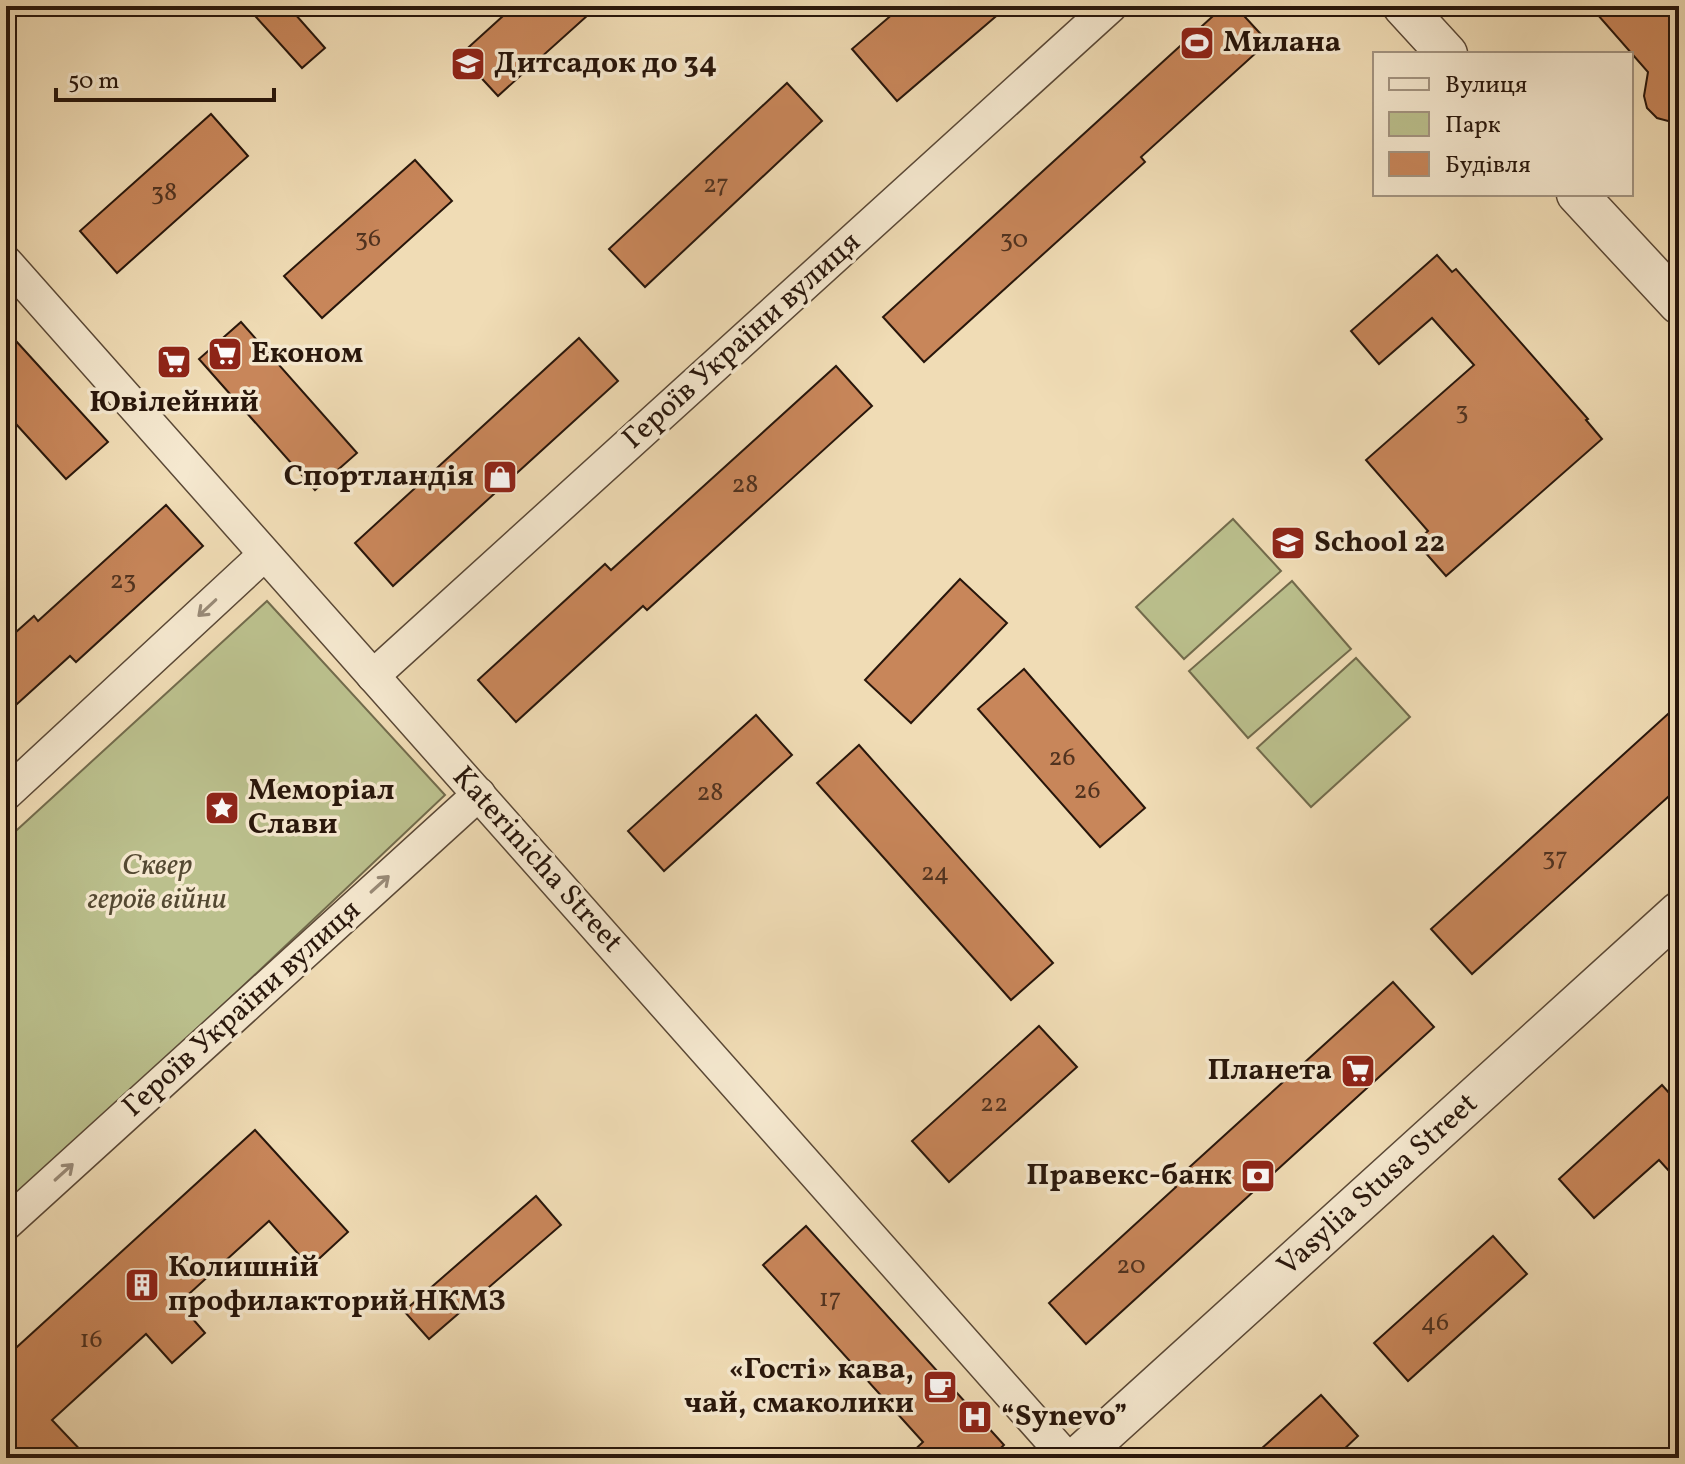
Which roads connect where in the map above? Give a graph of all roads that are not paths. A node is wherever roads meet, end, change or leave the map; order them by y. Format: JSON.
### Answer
{"nodes":[{"id":1,"x":1111,"y":6,"type":"edge"},
{"id":2,"x":1403,"y":6,"type":"edge"},
{"id":3,"x":1445,"y":52,"type":"edge"},
{"id":4,"x":1579,"y":196,"type":"edge"},
{"id":5,"x":6,"y":262,"type":"edge"},
{"id":6,"x":1679,"y":304,"type":"edge"},
{"id":7,"x":264,"y":555,"type":"junction"},
{"id":8,"x":373,"y":676,"type":"junction"},
{"id":9,"x":6,"y":794,"type":"edge"},
{"id":10,"x":479,"y":794,"type":"junction"},
{"id":11,"x":1677,"y":917,"type":"edge"},
{"id":12,"x":6,"y":1224,"type":"edge"},
{"id":13,"x":1067,"y":1458,"type":"edge"},
{"id":14,"x":1077,"y":1458,"type":"edge"}],
"edges":[{"from":1,"to":8,"type":"street","name":"Героїв України вулиця"},
{"from":2,"to":3,"type":"street"},
{"from":4,"to":6,"type":"street"},
{"from":5,"to":7,"type":"street","name":"Katerinicha Street"},
{"from":7,"to":8,"type":"street","name":"Katerinicha Street"},
{"from":7,"to":9,"type":"street","one_way":true},
{"from":8,"to":10,"type":"street","name":"Katerinicha Street"},
{"from":12,"to":10,"type":"street","name":"Героїв України вулиця","one_way":true},
{"from":10,"to":13,"type":"street","name":"Katerinicha Street"},
{"from":11,"to":14,"type":"street","name":"Vasylia Stusa Street"}]}
